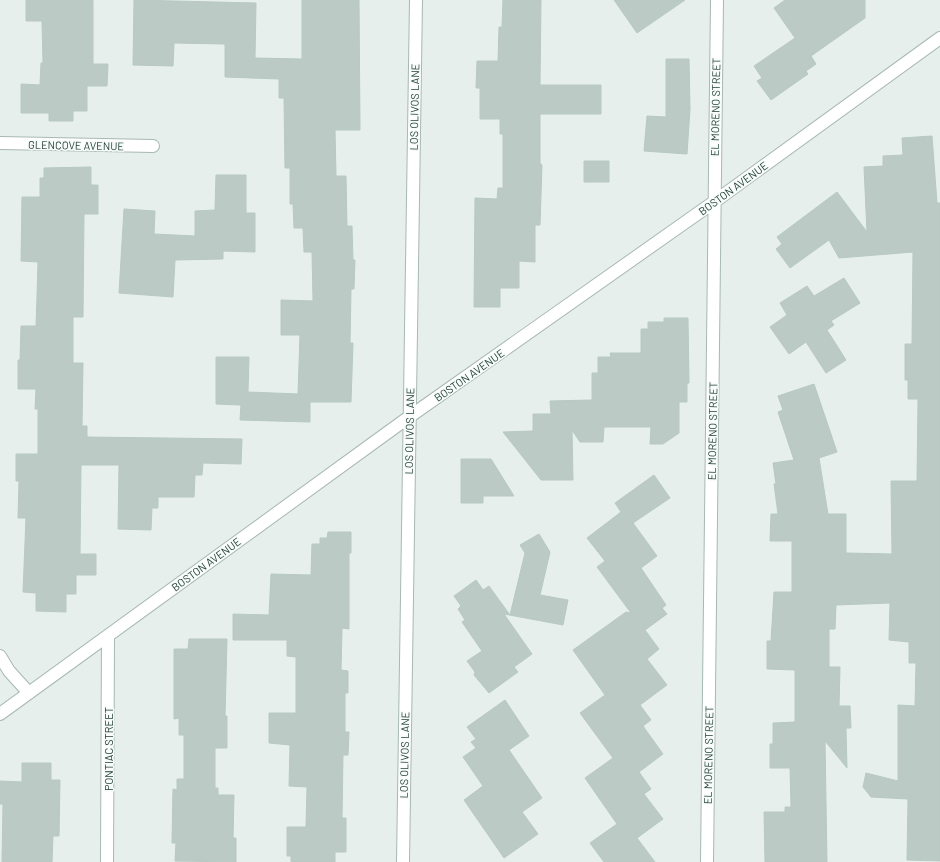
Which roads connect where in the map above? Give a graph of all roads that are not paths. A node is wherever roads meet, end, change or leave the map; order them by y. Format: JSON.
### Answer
{"nodes":[{"id":1,"x":416,"y":0,"type":"edge"},
{"id":2,"x":717,"y":0,"type":"edge"},
{"id":3,"x":940,"y":38,"type":"edge"},
{"id":4,"x":0,"y":144,"type":"edge"},
{"id":5,"x":153,"y":146,"type":"dead end"},
{"id":6,"x":714,"y":202,"type":"junction"},
{"id":7,"x":409,"y":417,"type":"junction"},
{"id":8,"x":108,"y":636,"type":"junction"},
{"id":9,"x":0,"y":656,"type":"edge"},
{"id":10,"x":29,"y":693,"type":"junction"},
{"id":11,"x":0,"y":714,"type":"edge"},
{"id":12,"x":107,"y":862,"type":"edge"},
{"id":13,"x":403,"y":862,"type":"edge"},
{"id":14,"x":707,"y":862,"type":"edge"}],
"edges":[{"from":1,"to":7,"type":"street","name":"LOS OLIVOS LANE"},
{"from":2,"to":6,"type":"street","name":"EL MORENO STREET"},
{"from":3,"to":6,"type":"street","name":"BOSTON AVENUE"},
{"from":4,"to":5,"type":"street","name":"GLENCOVE AVENUE"},
{"from":6,"to":7,"type":"street","name":"BOSTON AVENUE"},
{"from":6,"to":14,"type":"street","name":"EL MORENO STREET"},
{"from":7,"to":8,"type":"street","name":"BOSTON AVENUE"},
{"from":7,"to":13,"type":"street","name":"LOS OLIVOS LANE"},
{"from":8,"to":10,"type":"street","name":"BOSTON AVENUE"},
{"from":8,"to":12,"type":"street","name":"PONTIAC STREET"},
{"from":9,"to":10,"type":"street"},
{"from":10,"to":11,"type":"street","name":"BOSTON AVENUE"}]}
